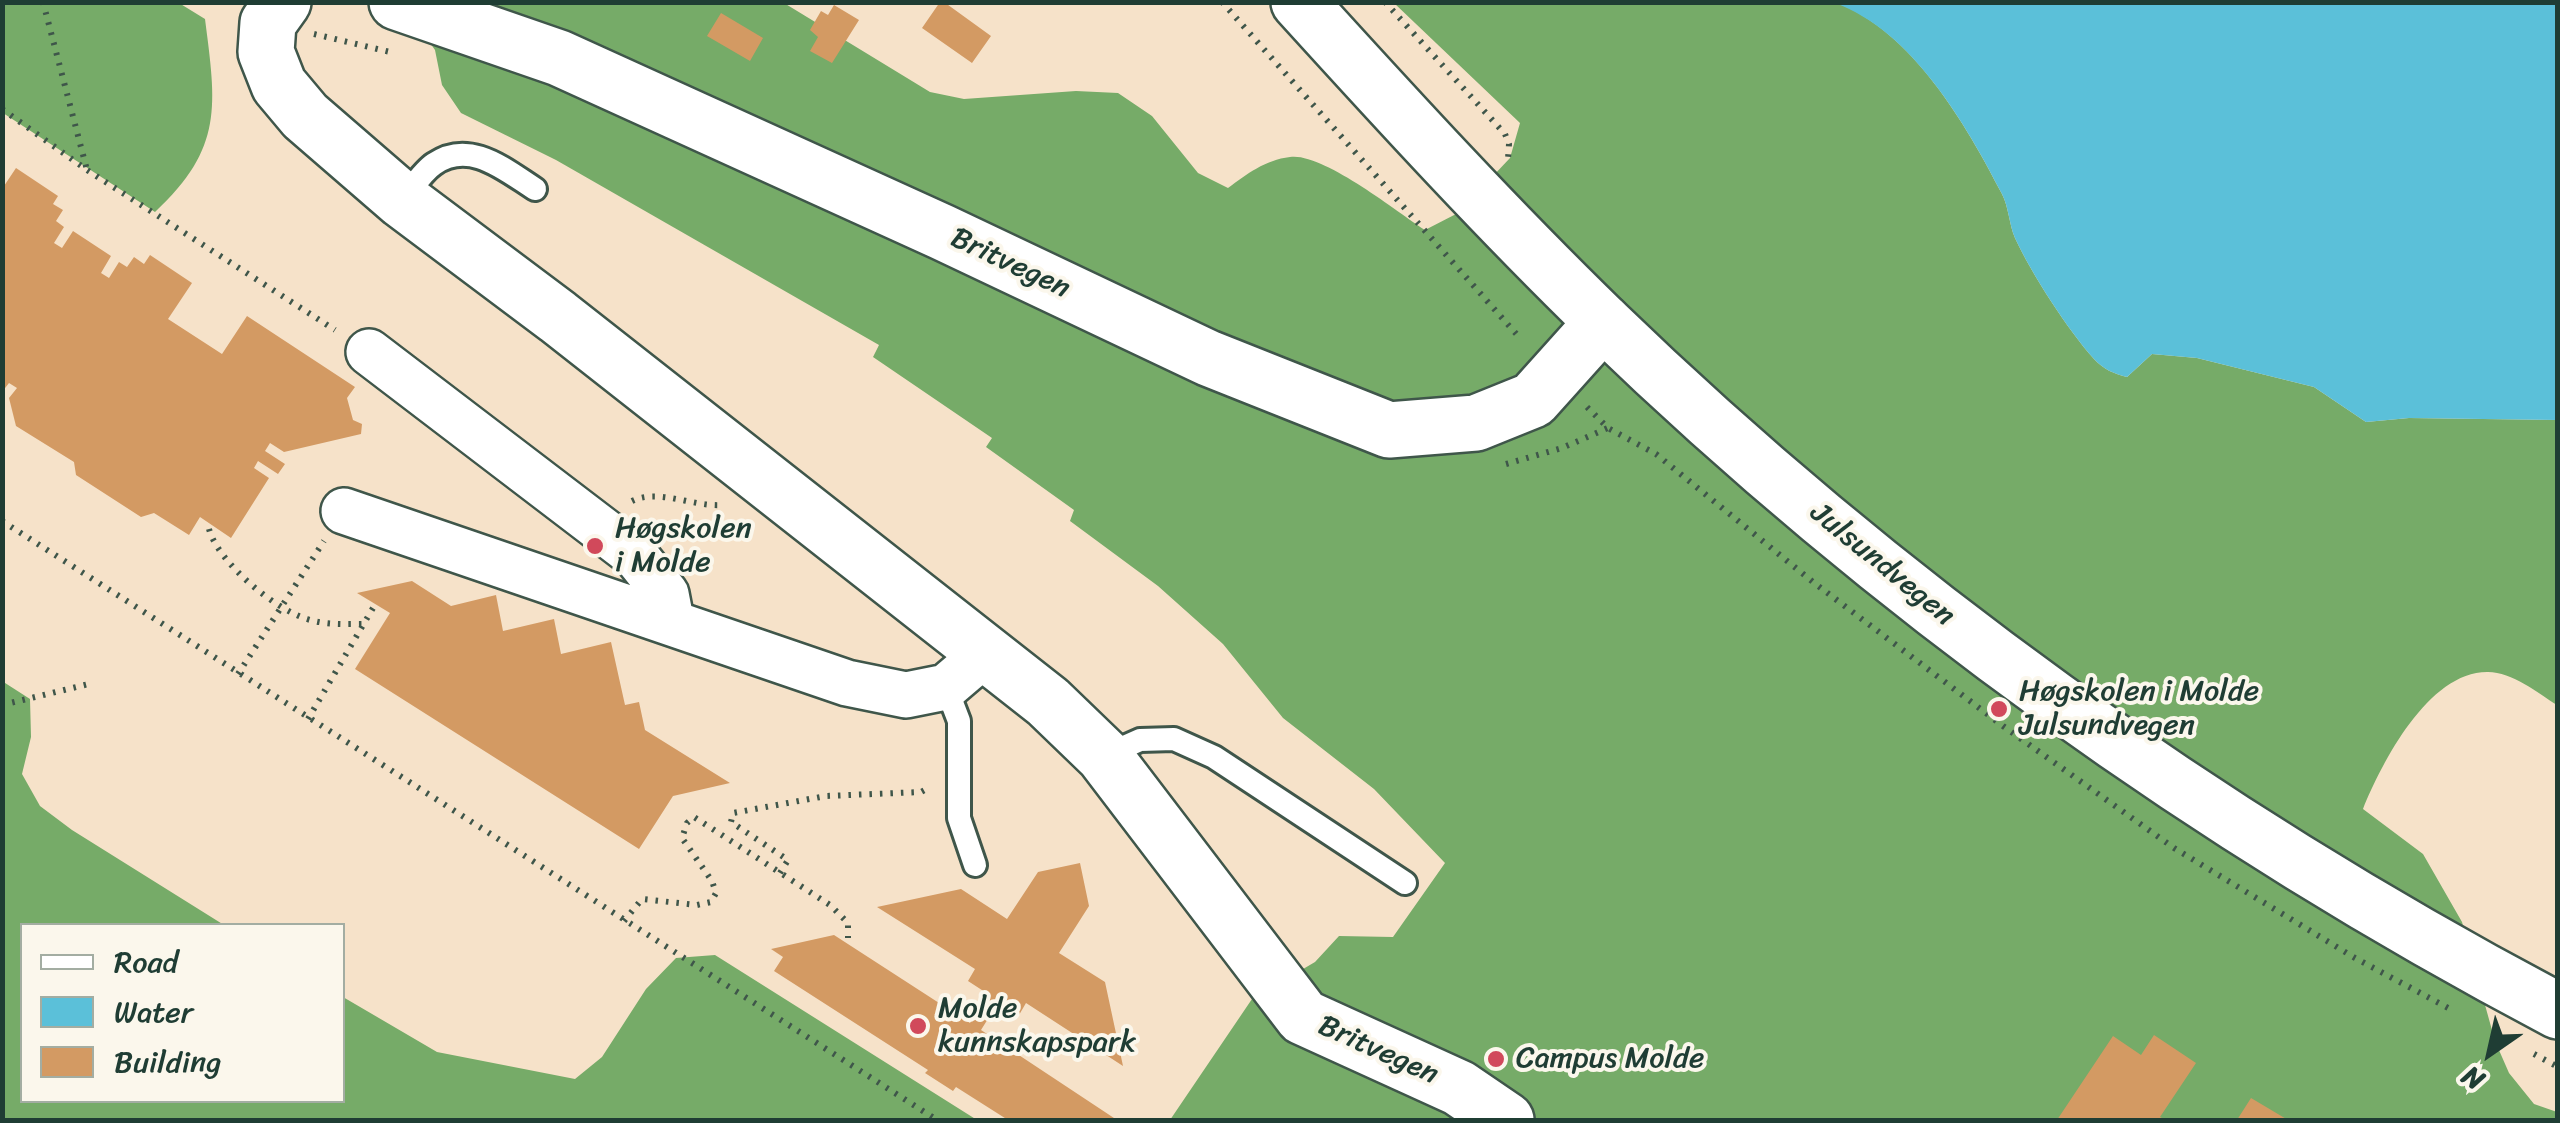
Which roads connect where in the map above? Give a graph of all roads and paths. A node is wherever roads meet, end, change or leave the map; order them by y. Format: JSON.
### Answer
{"nodes":[{"id":1,"x":43,"y":2,"type":"edge"},
{"id":2,"x":284,"y":2,"type":"edge"},
{"id":3,"x":397,"y":2,"type":"edge"},
{"id":4,"x":1222,"y":2,"type":"edge"},
{"id":5,"x":1299,"y":2,"type":"edge"},
{"id":6,"x":2,"y":110,"type":"edge"},
{"id":7,"x":86,"y":170,"type":"junction"},
{"id":8,"x":535,"y":189,"type":"dead end"},
{"id":9,"x":402,"y":200,"type":"junction"},
{"id":10,"x":1603,"y":322,"type":"junction"},
{"id":11,"x":1519,"y":337,"type":"dead end"},
{"id":12,"x":369,"y":352,"type":"joint"},
{"id":13,"x":756,"y":471,"type":"junction"},
{"id":14,"x":344,"y":511,"type":"dead end"},
{"id":15,"x":2,"y":522,"type":"edge"},
{"id":16,"x":209,"y":529,"type":"dead end"},
{"id":17,"x":604,"y":532,"type":"junction"},
{"id":18,"x":298,"y":580,"type":"dead end"},
{"id":19,"x":280,"y":606,"type":"junction"},
{"id":20,"x":373,"y":608,"type":"dead end"},
{"id":21,"x":670,"y":620,"type":"junction"},
{"id":22,"x":362,"y":624,"type":"junction"},
{"id":23,"x":966,"y":670,"type":"junction"},
{"id":24,"x":238,"y":674,"type":"junction"},
{"id":25,"x":89,"y":684,"type":"dead end"},
{"id":26,"x":2,"y":705,"type":"edge"},
{"id":27,"x":308,"y":719,"type":"junction"},
{"id":28,"x":1104,"y":756,"type":"junction"},
{"id":29,"x":959,"y":772,"type":"junction"},
{"id":30,"x":975,"y":864,"type":"dead end"},
{"id":31,"x":780,"y":872,"type":"junction"},
{"id":32,"x":1404,"y":883,"type":"dead end"},
{"id":33,"x":624,"y":921,"type":"junction"},
{"id":34,"x":848,"y":938,"type":"dead end"},
{"id":35,"x":2558,"y":1011,"type":"edge"},
{"id":36,"x":937,"y":1120,"type":"edge"},
{"id":37,"x":1506,"y":1120,"type":"edge"}],
"edges":[{"from":1,"to":7,"type":"path"},
{"from":2,"to":9,"type":"street","name":"Britvegen"},
{"from":3,"to":10,"type":"street","name":"Britvegen"},
{"from":4,"to":11,"type":"path"},
{"from":5,"to":10,"type":"street","name":"Julsundvegen"},
{"from":6,"to":7,"type":"path"},
{"from":7,"to":12,"type":"path"},
{"from":8,"to":9,"type":"lane"},
{"from":9,"to":13,"type":"street","name":"Britvegen"},
{"from":10,"to":35,"type":"street","name":"Julsundvegen"},
{"from":12,"to":17,"type":"street"},
{"from":13,"to":17,"type":"path"},
{"from":13,"to":23,"type":"street","name":"Britvegen"},
{"from":14,"to":21,"type":"street"},
{"from":15,"to":24,"type":"path"},
{"from":16,"to":19,"type":"path"},
{"from":17,"to":21,"type":"street"},
{"from":18,"to":19,"type":"path"},
{"from":19,"to":22,"type":"path"},
{"from":19,"to":24,"type":"path"},
{"from":20,"to":22,"type":"path"},
{"from":21,"to":23,"type":"street"},
{"from":22,"to":27,"type":"path"},
{"from":23,"to":28,"type":"street","name":"Britvegen"},
{"from":23,"to":29,"type":"lane"},
{"from":24,"to":27,"type":"path"},
{"from":25,"to":26,"type":"path"},
{"from":27,"to":33,"type":"path"},
{"from":28,"to":32,"type":"lane"},
{"from":28,"to":37,"type":"street","name":"Britvegen"},
{"from":29,"to":30,"type":"lane"},
{"from":29,"to":31,"type":"path"},
{"from":31,"to":33,"type":"path"},
{"from":31,"to":34,"type":"path"},
{"from":33,"to":36,"type":"path"}]}
